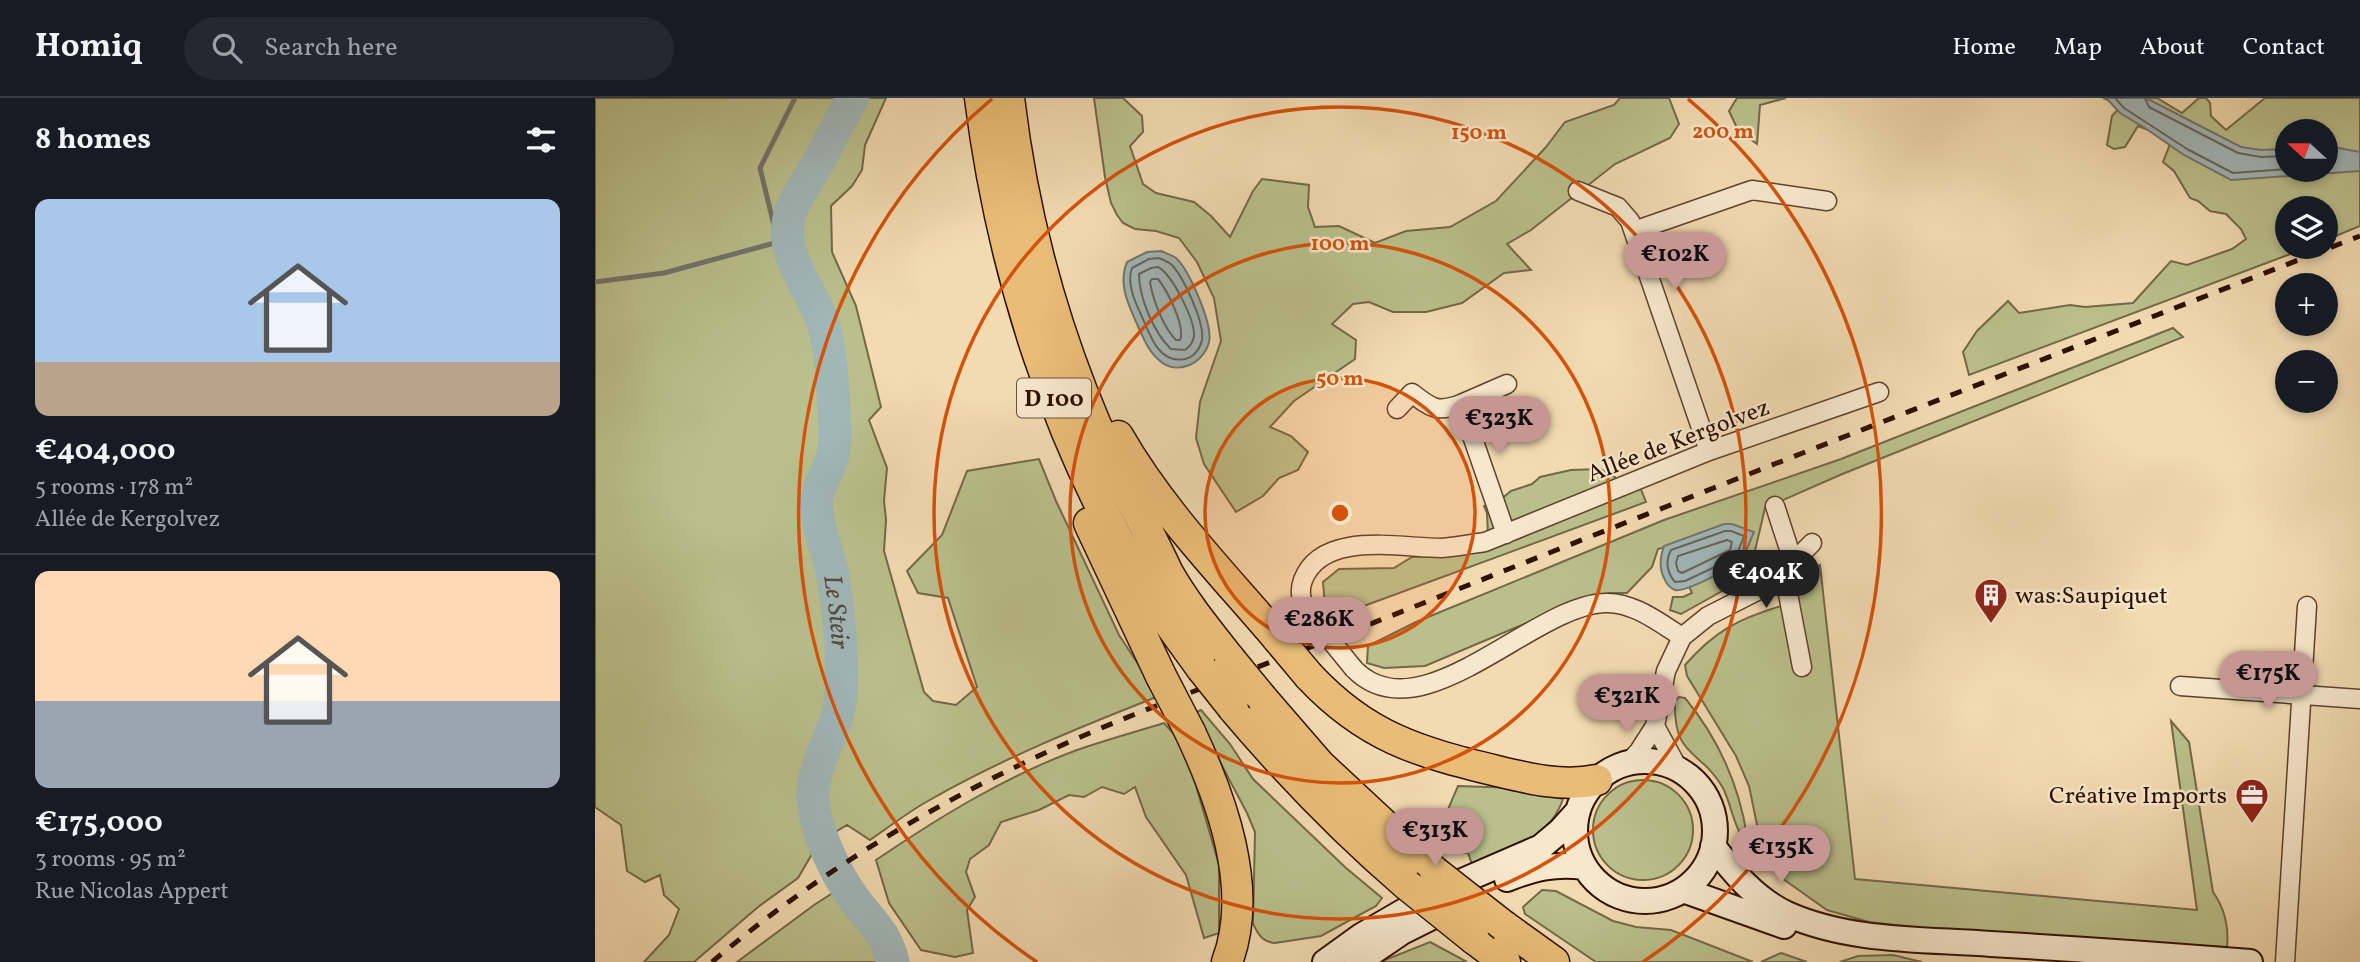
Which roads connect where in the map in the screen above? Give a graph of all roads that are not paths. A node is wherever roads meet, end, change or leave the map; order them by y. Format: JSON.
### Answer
{"nodes":[{"id":1,"x":980,"y":98,"type":"edge"},
{"id":2,"x":1009,"y":98,"type":"edge"},
{"id":3,"x":1578,"y":191,"type":"dead end"},
{"id":4,"x":1827,"y":201,"type":"dead end"},
{"id":5,"x":1634,"y":231,"type":"junction"},
{"id":6,"x":1013,"y":275,"type":"junction"},
{"id":7,"x":1053,"y":310,"type":"junction"},
{"id":8,"x":1507,"y":384,"type":"dead end"},
{"id":9,"x":1879,"y":392,"type":"dead end"},
{"id":10,"x":1461,"y":404,"type":"junction"},
{"id":11,"x":1397,"y":409,"type":"dead end"},
{"id":12,"x":1709,"y":451,"type":"junction"},
{"id":13,"x":1775,"y":506,"type":"dead end"},
{"id":14,"x":1506,"y":534,"type":"junction"},
{"id":15,"x":1812,"y":543,"type":"dead end"},
{"id":16,"x":1788,"y":569,"type":"junction"},
{"id":17,"x":2307,"y":606,"type":"dead end"},
{"id":18,"x":1682,"y":637,"type":"junction"},
{"id":19,"x":1216,"y":664,"type":"junction"},
{"id":20,"x":1802,"y":667,"type":"dead end"},
{"id":21,"x":2180,"y":686,"type":"dead end"},
{"id":22,"x":2303,"y":694,"type":"junction"},
{"id":23,"x":2360,"y":699,"type":"edge"},
{"id":24,"x":1655,"y":726,"type":"junction"},
{"id":25,"x":1628,"y":763,"type":"junction"},
{"id":26,"x":1679,"y":770,"type":"junction"},
{"id":27,"x":1597,"y":780,"type":"junction"},
{"id":28,"x":1577,"y":811,"type":"junction"},
{"id":29,"x":1713,"y":846,"type":"junction"},
{"id":30,"x":1584,"y":867,"type":"junction"},
{"id":31,"x":1683,"y":890,"type":"junction"},
{"id":32,"x":1227,"y":962,"type":"edge"},
{"id":33,"x":1325,"y":962,"type":"edge"},
{"id":34,"x":1357,"y":962,"type":"edge"},
{"id":35,"x":1505,"y":962,"type":"edge"},
{"id":36,"x":1554,"y":962,"type":"edge"},
{"id":37,"x":2076,"y":962,"type":"edge"},
{"id":38,"x":2250,"y":962,"type":"edge"},
{"id":39,"x":2285,"y":962,"type":"edge"}],
"edges":[{"from":1,"to":6,"type":"highway","number":"D 100"},
{"from":2,"to":7,"type":"highway","number":"D 100"},
{"from":3,"to":5,"type":"street"},
{"from":4,"to":5,"type":"street"},
{"from":5,"to":12,"type":"street"},
{"from":6,"to":19,"type":"highway","number":"D 100"},
{"from":6,"to":32,"type":"highway","number":"D 100","bridge":true},
{"from":7,"to":19,"type":"highway","number":"D 100"},
{"from":7,"to":27,"type":"highway","number":"D 100","bridge":true},
{"from":8,"to":10,"type":"street"},
{"from":9,"to":12,"type":"street","name":"Allée de Kergolvez"},
{"from":10,"to":11,"type":"street"},
{"from":10,"to":14,"type":"street"},
{"from":12,"to":14,"type":"street","name":"Allée de Kergolvez"},
{"from":13,"to":16,"type":"street"},
{"from":14,"to":18,"type":"street","name":"Allée de Kergolvez","bridge":true},
{"from":15,"to":16,"type":"street"},
{"from":16,"to":18,"type":"street"},
{"from":16,"to":20,"type":"street"},
{"from":17,"to":22,"type":"street"},
{"from":18,"to":24,"type":"street"},
{"from":19,"to":35,"type":"highway","number":"D 100","bridge":true},
{"from":19,"to":36,"type":"highway","number":"D 100","bridge":true},
{"from":21,"to":22,"type":"street"},
{"from":22,"to":23,"type":"street"},
{"from":22,"to":39,"type":"street"},
{"from":24,"to":25,"type":"street"},
{"from":24,"to":26,"type":"street"},
{"from":25,"to":26,"type":"main road"},
{"from":25,"to":27,"type":"main road"},
{"from":26,"to":29,"type":"main road"},
{"from":27,"to":28,"type":"main road"},
{"from":28,"to":30,"type":"main road"},
{"from":28,"to":33,"type":"main road"},
{"from":29,"to":31,"type":"main road"},
{"from":29,"to":38,"type":"main road"},
{"from":30,"to":31,"type":"main road"},
{"from":30,"to":34,"type":"main road"},
{"from":31,"to":37,"type":"main road"}]}
